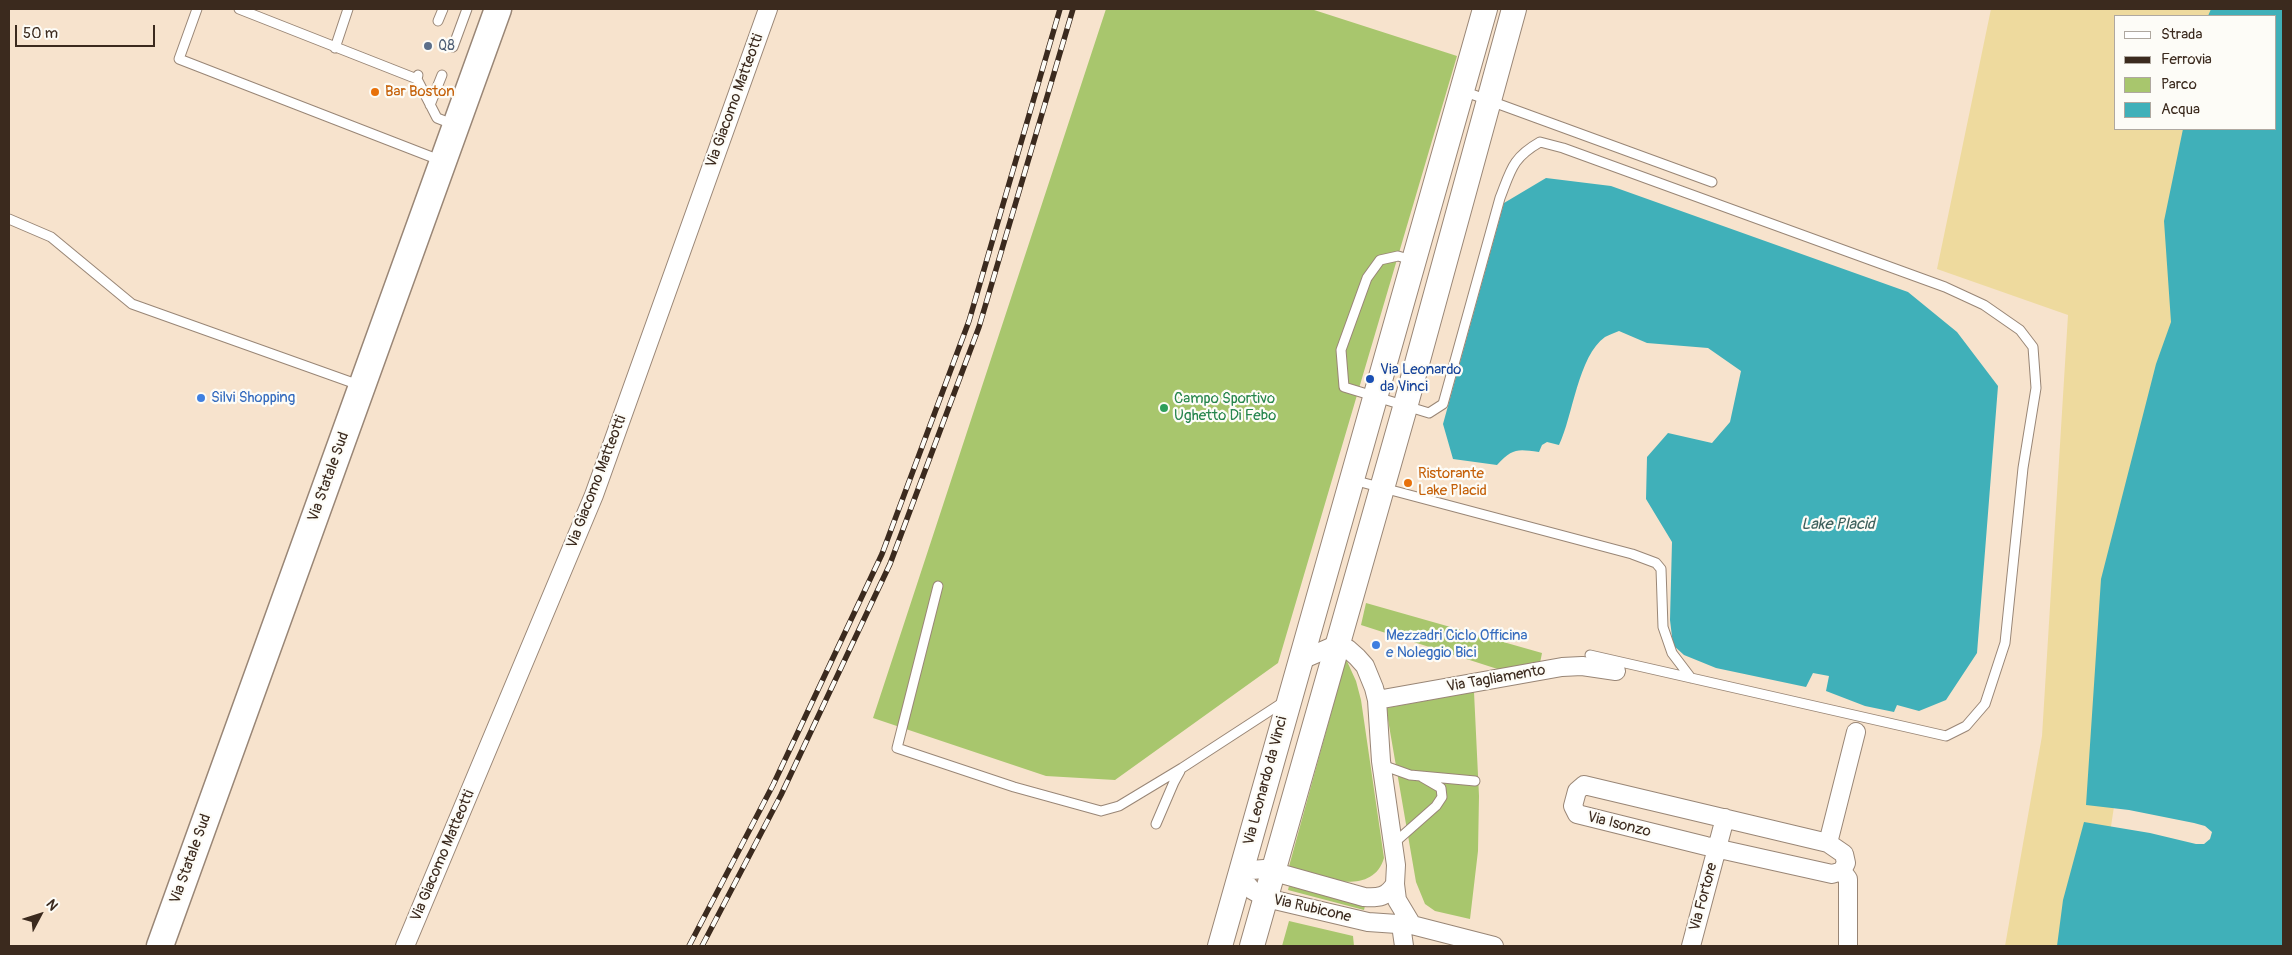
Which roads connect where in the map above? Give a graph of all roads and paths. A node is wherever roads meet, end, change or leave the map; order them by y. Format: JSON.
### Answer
{"nodes":[{"id":1,"x":198,"y":9,"type":"edge"},
{"id":2,"x":239,"y":9,"type":"edge"},
{"id":3,"x":348,"y":9,"type":"edge"},
{"id":4,"x":443,"y":9,"type":"edge"},
{"id":5,"x":468,"y":9,"type":"edge"},
{"id":6,"x":498,"y":9,"type":"edge"},
{"id":7,"x":768,"y":9,"type":"edge"},
{"id":8,"x":1485,"y":9,"type":"edge"},
{"id":9,"x":1514,"y":9,"type":"edge"},
{"id":10,"x":438,"y":21,"type":"dead end"},
{"id":11,"x":453,"y":47,"type":"dead end"},
{"id":12,"x":335,"y":48,"type":"junction"},
{"id":13,"x":442,"y":75,"type":"dead end"},
{"id":14,"x":1460,"y":90,"type":"junction"},
{"id":15,"x":1488,"y":100,"type":"junction"},
{"id":16,"x":430,"y":105,"type":"junction"},
{"id":17,"x":455,"y":125,"type":"junction"},
{"id":18,"x":442,"y":161,"type":"junction"},
{"id":19,"x":1712,"y":182,"type":"dead end"},
{"id":20,"x":9,"y":219,"type":"edge"},
{"id":21,"x":1412,"y":266,"type":"junction"},
{"id":22,"x":1440,"y":282,"type":"junction"},
{"id":23,"x":362,"y":386,"type":"junction"},
{"id":24,"x":1376,"y":398,"type":"junction"},
{"id":25,"x":1405,"y":406,"type":"junction"},
{"id":26,"x":1352,"y":480,"type":"junction"},
{"id":27,"x":1382,"y":488,"type":"junction"},
{"id":28,"x":938,"y":586,"type":"dead end"},
{"id":29,"x":1336,"y":645,"type":"junction"},
{"id":30,"x":1590,"y":655,"type":"dead end"},
{"id":31,"x":1299,"y":661,"type":"junction"},
{"id":32,"x":1616,"y":671,"type":"dead end"},
{"id":33,"x":1691,"y":678,"type":"junction"},
{"id":34,"x":1289,"y":698,"type":"junction"},
{"id":35,"x":1377,"y":700,"type":"junction"},
{"id":36,"x":1316,"y":716,"type":"junction"},
{"id":37,"x":1856,"y":732,"type":"dead end"},
{"id":38,"x":1382,"y":765,"type":"junction"},
{"id":39,"x":1182,"y":768,"type":"junction"},
{"id":40,"x":1422,"y":777,"type":"junction"},
{"id":41,"x":1475,"y":781,"type":"dead end"},
{"id":42,"x":1725,"y":818,"type":"junction"},
{"id":43,"x":1156,"y":824,"type":"dead end"},
{"id":44,"x":1828,"y":843,"type":"junction"},
{"id":45,"x":1393,"y":844,"type":"junction"},
{"id":46,"x":1716,"y":849,"type":"junction"},
{"id":47,"x":1274,"y":871,"type":"junction"},
{"id":48,"x":1842,"y":871,"type":"junction"},
{"id":49,"x":1240,"y":876,"type":"junction"},
{"id":50,"x":1394,"y":884,"type":"junction"},
{"id":51,"x":1364,"y":897,"type":"junction"},
{"id":52,"x":1266,"y":898,"type":"junction"},
{"id":53,"x":1407,"y":925,"type":"junction"},
{"id":54,"x":160,"y":946,"type":"edge"},
{"id":55,"x":405,"y":946,"type":"edge"},
{"id":56,"x":1220,"y":946,"type":"edge"},
{"id":57,"x":1252,"y":946,"type":"edge"},
{"id":58,"x":1404,"y":946,"type":"edge"},
{"id":59,"x":1494,"y":946,"type":"edge"},
{"id":60,"x":1691,"y":946,"type":"edge"},
{"id":61,"x":1848,"y":946,"type":"edge"}],
"edges":[{"from":1,"to":18,"type":"lane"},
{"from":2,"to":12,"type":"lane"},
{"from":3,"to":12,"type":"lane"},
{"from":4,"to":10,"type":"lane"},
{"from":5,"to":11,"type":"lane"},
{"from":6,"to":17,"type":"main road","name":"Via Statale Sud"},
{"from":7,"to":55,"type":"street","name":"Via Giacomo Matteotti"},
{"from":8,"to":14,"type":"street","name":"Via Leonardo da Vinci"},
{"from":9,"to":15,"type":"street","name":"Via Leonardo da Vinci"},
{"from":12,"to":16,"type":"lane"},
{"from":13,"to":16,"type":"lane"},
{"from":14,"to":15,"type":"lane"},
{"from":14,"to":21,"type":"street","name":"Via Leonardo da Vinci"},
{"from":15,"to":19,"type":"lane"},
{"from":15,"to":22,"type":"street","name":"Via Leonardo da Vinci"},
{"from":16,"to":17,"type":"lane"},
{"from":17,"to":18,"type":"main road","name":"Via Statale Sud"},
{"from":18,"to":23,"type":"main road","name":"Via Statale Sud"},
{"from":20,"to":23,"type":"lane"},
{"from":21,"to":22,"type":"street"},
{"from":21,"to":24,"type":"street","name":"Via Leonardo da Vinci"},
{"from":21,"to":24,"type":"lane"},
{"from":22,"to":25,"type":"street","name":"Via Leonardo da Vinci"},
{"from":23,"to":54,"type":"main road","name":"Via Statale Sud"},
{"from":24,"to":25,"type":"lane"},
{"from":24,"to":26,"type":"street","name":"Via Leonardo da Vinci"},
{"from":25,"to":27,"type":"street","name":"Via Leonardo da Vinci"},
{"from":25,"to":33,"type":"lane"},
{"from":26,"to":27,"type":"lane"},
{"from":26,"to":31,"type":"street","name":"Via Leonardo da Vinci"},
{"from":27,"to":29,"type":"street","name":"Via Leonardo da Vinci"},
{"from":27,"to":33,"type":"lane"},
{"from":28,"to":39,"type":"lane"},
{"from":29,"to":31,"type":"street"},
{"from":29,"to":35,"type":"street"},
{"from":29,"to":36,"type":"street","name":"Via Leonardo da Vinci"},
{"from":30,"to":33,"type":"lane"},
{"from":31,"to":34,"type":"street","name":"Via Leonardo da Vinci"},
{"from":32,"to":35,"type":"street","name":"Via Tagliamento"},
{"from":34,"to":36,"type":"street"},
{"from":34,"to":39,"type":"lane"},
{"from":34,"to":49,"type":"street","name":"Via Leonardo da Vinci"},
{"from":35,"to":38,"type":"street"},
{"from":36,"to":47,"type":"street","name":"Via Leonardo da Vinci"},
{"from":37,"to":44,"type":"street"},
{"from":38,"to":40,"type":"lane"},
{"from":38,"to":45,"type":"street"},
{"from":39,"to":43,"type":"lane"},
{"from":40,"to":41,"type":"lane"},
{"from":40,"to":45,"type":"lane"},
{"from":42,"to":44,"type":"street","name":"Via Isonzo"},
{"from":42,"to":46,"type":"street"},
{"from":42,"to":46,"type":"street","name":"Via Isonzo"},
{"from":44,"to":48,"type":"street"},
{"from":45,"to":50,"type":"street"},
{"from":46,"to":48,"type":"street","name":"Via Isonzo"},
{"from":46,"to":60,"type":"street","name":"Via Fortore"},
{"from":47,"to":49,"type":"street","name":"Via Rubicone"},
{"from":47,"to":51,"type":"street","name":"Via Rubicone"},
{"from":47,"to":52,"type":"street","name":"Via Leonardo da Vinci"},
{"from":48,"to":61,"type":"street"},
{"from":49,"to":52,"type":"street","name":"Via Rubicone"},
{"from":49,"to":56,"type":"street","name":"Via Leonardo da Vinci"},
{"from":50,"to":51,"type":"street","name":"Via Rubicone"},
{"from":50,"to":53,"type":"street"},
{"from":51,"to":53,"type":"street","name":"Via Rubicone"},
{"from":52,"to":53,"type":"street","name":"Via Rubicone"},
{"from":52,"to":57,"type":"street","name":"Via Leonardo da Vinci"},
{"from":53,"to":58,"type":"street"},
{"from":53,"to":59,"type":"street","name":"Via Rubicone"}]}
